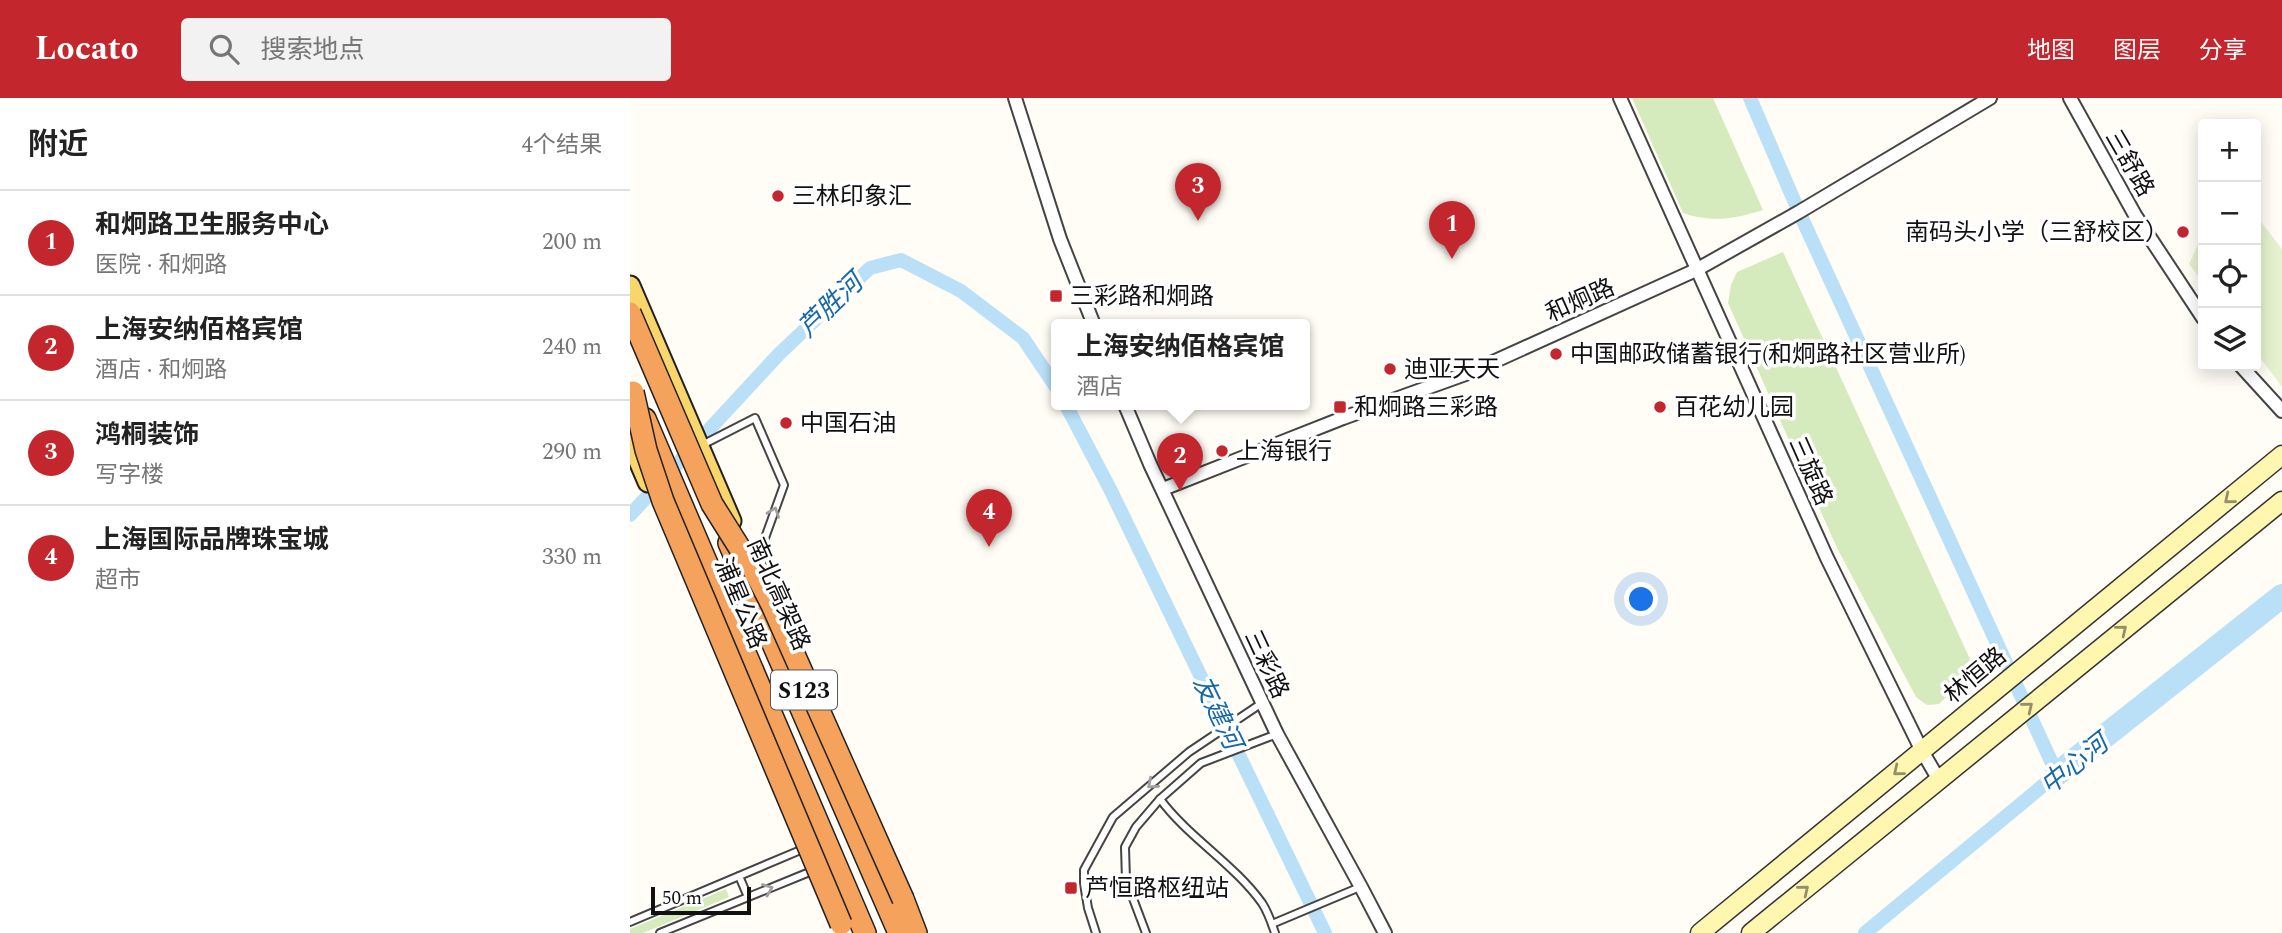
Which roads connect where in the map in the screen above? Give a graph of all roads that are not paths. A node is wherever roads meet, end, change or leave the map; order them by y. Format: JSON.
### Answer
{"nodes":[{"id":1,"x":1015,"y":98,"type":"edge"},
{"id":2,"x":1620,"y":98,"type":"edge"},
{"id":3,"x":1990,"y":98,"type":"edge"},
{"id":4,"x":2070,"y":98,"type":"edge"},
{"id":5,"x":1696,"y":270,"type":"junction"},
{"id":6,"x":630,"y":286,"type":"edge"},
{"id":7,"x":2198,"y":310,"type":"edge"},
{"id":8,"x":630,"y":313,"type":"edge"},
{"id":9,"x":1092,"y":319,"type":"edge"},
{"id":10,"x":2246,"y":371,"type":"edge"},
{"id":11,"x":631,"y":395,"type":"edge"},
{"id":12,"x":1127,"y":410,"type":"edge"},
{"id":13,"x":2282,"y":411,"type":"edge"},
{"id":14,"x":630,"y":440,"type":"edge"},
{"id":15,"x":699,"y":447,"type":"junction"},
{"id":16,"x":2282,"y":455,"type":"edge"},
{"id":17,"x":644,"y":457,"type":"junction"},
{"id":18,"x":1163,"y":489,"type":"junction"},
{"id":19,"x":2282,"y":501,"type":"edge"},
{"id":20,"x":712,"y":504,"type":"junction"},
{"id":21,"x":669,"y":515,"type":"junction"},
{"id":22,"x":765,"y":602,"type":"junction"},
{"id":23,"x":1262,"y":703,"type":"junction"},
{"id":24,"x":1277,"y":734,"type":"junction"},
{"id":25,"x":1922,"y":751,"type":"junction"},
{"id":26,"x":1939,"y":780,"type":"junction"},
{"id":27,"x":1160,"y":799,"type":"junction"},
{"id":28,"x":803,"y":849,"type":"junction"},
{"id":29,"x":812,"y":871,"type":"junction"},
{"id":30,"x":739,"y":876,"type":"junction"},
{"id":31,"x":1361,"y":887,"type":"junction"},
{"id":32,"x":748,"y":897,"type":"junction"},
{"id":33,"x":630,"y":922,"type":"edge"},
{"id":34,"x":1272,"y":924,"type":"junction"},
{"id":35,"x":846,"y":931,"type":"edge"},
{"id":36,"x":660,"y":933,"type":"edge"},
{"id":37,"x":865,"y":933,"type":"edge"},
{"id":38,"x":899,"y":933,"type":"edge"},
{"id":39,"x":909,"y":933,"type":"edge"},
{"id":40,"x":916,"y":933,"type":"edge"},
{"id":41,"x":921,"y":933,"type":"edge"},
{"id":42,"x":1096,"y":933,"type":"edge"},
{"id":43,"x":1146,"y":933,"type":"edge"},
{"id":44,"x":1275,"y":933,"type":"edge"},
{"id":45,"x":1385,"y":933,"type":"edge"},
{"id":46,"x":1700,"y":933,"type":"edge"},
{"id":47,"x":1751,"y":933,"type":"edge"}],
"edges":[{"from":1,"to":9,"type":"street"},
{"from":2,"to":5,"type":"street","name":"三旋路"},
{"from":3,"to":5,"type":"street","name":"和炯路"},
{"from":4,"to":7,"type":"street","name":"三舒路"},
{"from":5,"to":18,"type":"street","name":"和炯路"},
{"from":5,"to":25,"type":"street","name":"三旋路"},
{"from":6,"to":15,"type":"main road","name":"浦星公路","number":"S123"},
{"from":8,"to":20,"type":"highway","name":"南北高架路","bridge":true},
{"from":10,"to":13,"type":"street"},
{"from":11,"to":17,"type":"main road","name":"浦星公路"},
{"from":11,"to":35,"type":"highway","bridge":true},
{"from":11,"to":37,"type":"highway","bridge":true},
{"from":12,"to":18,"type":"street","name":"三彩路"},
{"from":14,"to":17,"type":"main road","name":"浦星公路"},
{"from":15,"to":22,"type":"main road","name":"浦星公路","number":"S123"},
{"from":22,"to":15,"type":"lane","one_way":true},
{"from":16,"to":25,"type":"main road","name":"林恒路","one_way":true},
{"from":17,"to":21,"type":"main road","name":"浦星公路"},
{"from":18,"to":23,"type":"street","name":"三彩路"},
{"from":26,"to":19,"type":"main road","one_way":true},
{"from":20,"to":38,"type":"highway","name":"南北高架路","bridge":true},
{"from":20,"to":40,"type":"highway","bridge":true},
{"from":21,"to":28,"type":"main road","name":"浦星公路"},
{"from":21,"to":35,"type":"main road","name":"浦星公路","number":"S123"},
{"from":22,"to":39,"type":"main road","name":"浦星公路","number":"S123"},
{"from":22,"to":41,"type":"main road","name":"浦星公路"},
{"from":23,"to":24,"type":"street","name":"三彩路"},
{"from":23,"to":42,"type":"lane","one_way":true},
{"from":24,"to":27,"type":"lane"},
{"from":24,"to":31,"type":"street","name":"三彩路"},
{"from":25,"to":26,"type":"street","name":"三旋路"},
{"from":25,"to":46,"type":"main road","name":"林恒路","one_way":true},
{"from":47,"to":26,"type":"main road","one_way":true},
{"from":27,"to":34,"type":"lane"},
{"from":27,"to":43,"type":"lane"},
{"from":28,"to":29,"type":"main road","name":"浦星公路"},
{"from":28,"to":30,"type":"lane"},
{"from":32,"to":29,"type":"lane","one_way":true},
{"from":29,"to":35,"type":"main road","name":"浦星公路"},
{"from":30,"to":32,"type":"lane"},
{"from":30,"to":33,"type":"lane"},
{"from":31,"to":34,"type":"lane"},
{"from":31,"to":45,"type":"street","name":"三彩路"},
{"from":32,"to":36,"type":"lane"},
{"from":34,"to":44,"type":"lane"}]}
